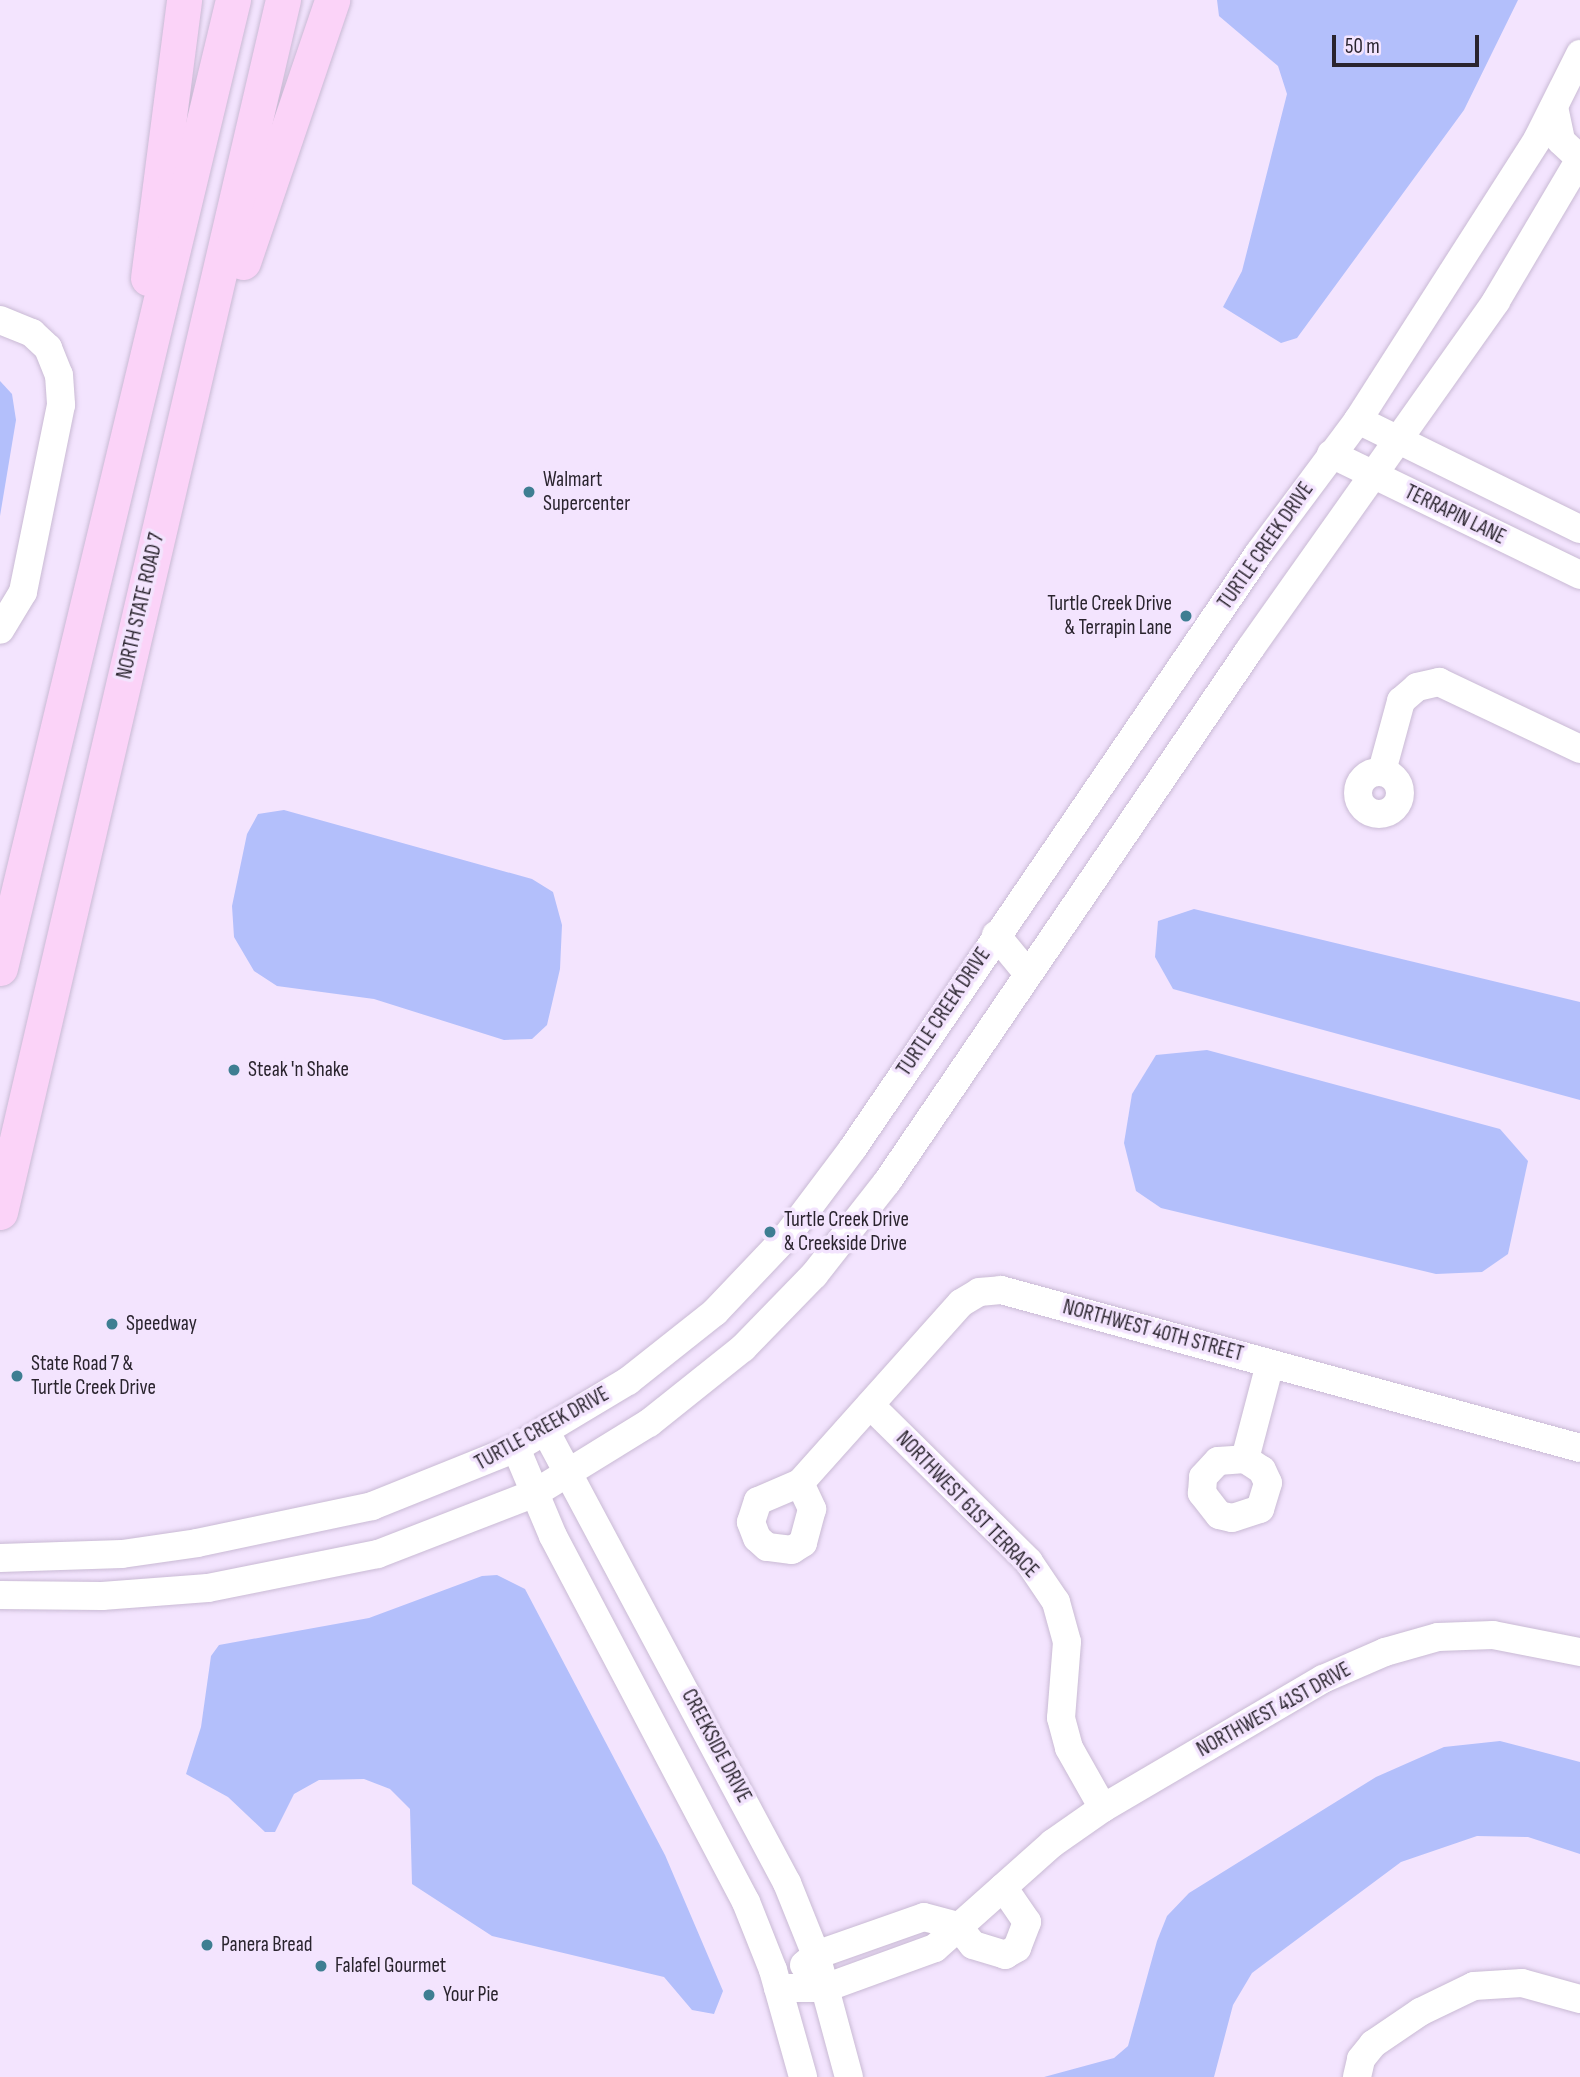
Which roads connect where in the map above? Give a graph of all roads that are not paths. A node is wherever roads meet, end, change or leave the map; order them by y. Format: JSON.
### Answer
{"nodes":[{"id":1,"x":184,"y":0,"type":"edge"},
{"id":2,"x":233,"y":0,"type":"edge"},
{"id":3,"x":283,"y":0,"type":"edge"},
{"id":4,"x":332,"y":0,"type":"edge"},
{"id":5,"x":1580,"y":54,"type":"edge"},
{"id":6,"x":1554,"y":107,"type":"junction"},
{"id":7,"x":1580,"y":159,"type":"edge"},
{"id":8,"x":1,"y":320,"type":"edge"},
{"id":9,"x":1358,"y":420,"type":"junction"},
{"id":10,"x":1398,"y":438,"type":"junction"},
{"id":11,"x":1331,"y":454,"type":"junction"},
{"id":12,"x":126,"y":458,"type":"junction"},
{"id":13,"x":172,"y":475,"type":"junction"},
{"id":14,"x":1373,"y":475,"type":"junction"},
{"id":15,"x":1580,"y":529,"type":"edge"},
{"id":16,"x":1580,"y":575,"type":"edge"},
{"id":17,"x":0,"y":629,"type":"edge"},
{"id":18,"x":1580,"y":749,"type":"edge"},
{"id":19,"x":1382,"y":771,"type":"dead end"},
{"id":20,"x":9,"y":890,"type":"edge"},
{"id":21,"x":996,"y":936,"type":"junction"},
{"id":22,"x":0,"y":968,"type":"edge"},
{"id":23,"x":1028,"y":974,"type":"junction"},
{"id":24,"x":0,"y":1212,"type":"edge"},
{"id":25,"x":1270,"y":1364,"type":"junction"},
{"id":26,"x":870,"y":1405,"type":"junction"},
{"id":27,"x":545,"y":1430,"type":"junction"},
{"id":28,"x":516,"y":1448,"type":"junction"},
{"id":29,"x":1580,"y":1448,"type":"edge"},
{"id":30,"x":1245,"y":1459,"type":"dead end"},
{"id":31,"x":568,"y":1473,"type":"junction"},
{"id":32,"x":800,"y":1483,"type":"dead end"},
{"id":33,"x":535,"y":1493,"type":"junction"},
{"id":34,"x":0,"y":1558,"type":"edge"},
{"id":35,"x":0,"y":1595,"type":"edge"},
{"id":36,"x":1580,"y":1653,"type":"edge"},
{"id":37,"x":1103,"y":1808,"type":"junction"},
{"id":38,"x":1003,"y":1887,"type":"junction"},
{"id":39,"x":958,"y":1926,"type":"junction"},
{"id":40,"x":891,"y":1928,"type":"junction"},
{"id":41,"x":816,"y":1955,"type":"junction"},
{"id":42,"x":901,"y":1960,"type":"junction"},
{"id":43,"x":778,"y":1988,"type":"junction"},
{"id":44,"x":825,"y":1988,"type":"junction"},
{"id":45,"x":1580,"y":1999,"type":"edge"},
{"id":46,"x":803,"y":2077,"type":"edge"},
{"id":47,"x":849,"y":2077,"type":"edge"},
{"id":48,"x":1357,"y":2077,"type":"edge"}],
"edges":[{"from":1,"to":12,"type":"main road"},
{"from":2,"to":12,"type":"main road"},
{"from":3,"to":13,"type":"main road","name":"NORTH STATE ROAD 7"},
{"from":4,"to":13,"type":"main road"},
{"from":5,"to":6,"type":"street","name":"TURTLE CREEK DRIVE"},
{"from":6,"to":7,"type":"street"},
{"from":6,"to":9,"type":"street","name":"TURTLE CREEK DRIVE"},
{"from":7,"to":10,"type":"street"},
{"from":8,"to":17,"type":"street"},
{"from":9,"to":10,"type":"street","name":"TERRAPIN LANE"},
{"from":9,"to":11,"type":"street","name":"TURTLE CREEK DRIVE"},
{"from":10,"to":14,"type":"street"},
{"from":10,"to":15,"type":"street","name":"TERRAPIN LANE"},
{"from":11,"to":14,"type":"street","name":"TERRAPIN LANE"},
{"from":11,"to":21,"type":"street","name":"TURTLE CREEK DRIVE"},
{"from":12,"to":20,"type":"main road"},
{"from":13,"to":24,"type":"main road","name":"NORTH STATE ROAD 7"},
{"from":14,"to":16,"type":"street","name":"TERRAPIN LANE"},
{"from":14,"to":23,"type":"street"},
{"from":18,"to":19,"type":"street"},
{"from":20,"to":22,"type":"main road"},
{"from":21,"to":23,"type":"street"},
{"from":21,"to":27,"type":"street","name":"TURTLE CREEK DRIVE"},
{"from":23,"to":31,"type":"street"},
{"from":25,"to":26,"type":"street","name":"NORTHWEST 40TH STREET"},
{"from":25,"to":29,"type":"street","name":"NORTHWEST 40TH STREET"},
{"from":25,"to":30,"type":"street"},
{"from":26,"to":32,"type":"street","name":"NORTHWEST 40TH STREET"},
{"from":26,"to":37,"type":"street","name":"NORTHWEST 61ST TERRACE"},
{"from":27,"to":28,"type":"street","name":"TURTLE CREEK DRIVE"},
{"from":27,"to":31,"type":"street","name":"CREEKSIDE DRIVE"},
{"from":28,"to":33,"type":"street"},
{"from":28,"to":34,"type":"street","name":"TURTLE CREEK DRIVE"},
{"from":31,"to":33,"type":"street"},
{"from":31,"to":41,"type":"street","name":"CREEKSIDE DRIVE"},
{"from":33,"to":35,"type":"street"},
{"from":33,"to":43,"type":"street"},
{"from":36,"to":37,"type":"street","name":"NORTHWEST 41ST DRIVE"},
{"from":37,"to":38,"type":"street","name":"NORTHWEST 41ST DRIVE"},
{"from":38,"to":39,"type":"street","name":"NORTHWEST 41ST DRIVE"},
{"from":38,"to":39,"type":"street"},
{"from":39,"to":40,"type":"street"},
{"from":39,"to":42,"type":"street","name":"NORTHWEST 41ST DRIVE"},
{"from":40,"to":41,"type":"street"},
{"from":40,"to":42,"type":"street"},
{"from":41,"to":43,"type":"street"},
{"from":41,"to":44,"type":"street","name":"CREEKSIDE DRIVE"},
{"from":42,"to":44,"type":"street","name":"NORTHWEST 41ST DRIVE"},
{"from":43,"to":44,"type":"street","name":"NORTHWEST 41ST DRIVE"},
{"from":43,"to":46,"type":"street"},
{"from":44,"to":47,"type":"street","name":"CREEKSIDE DRIVE"},
{"from":45,"to":48,"type":"street"}]}
